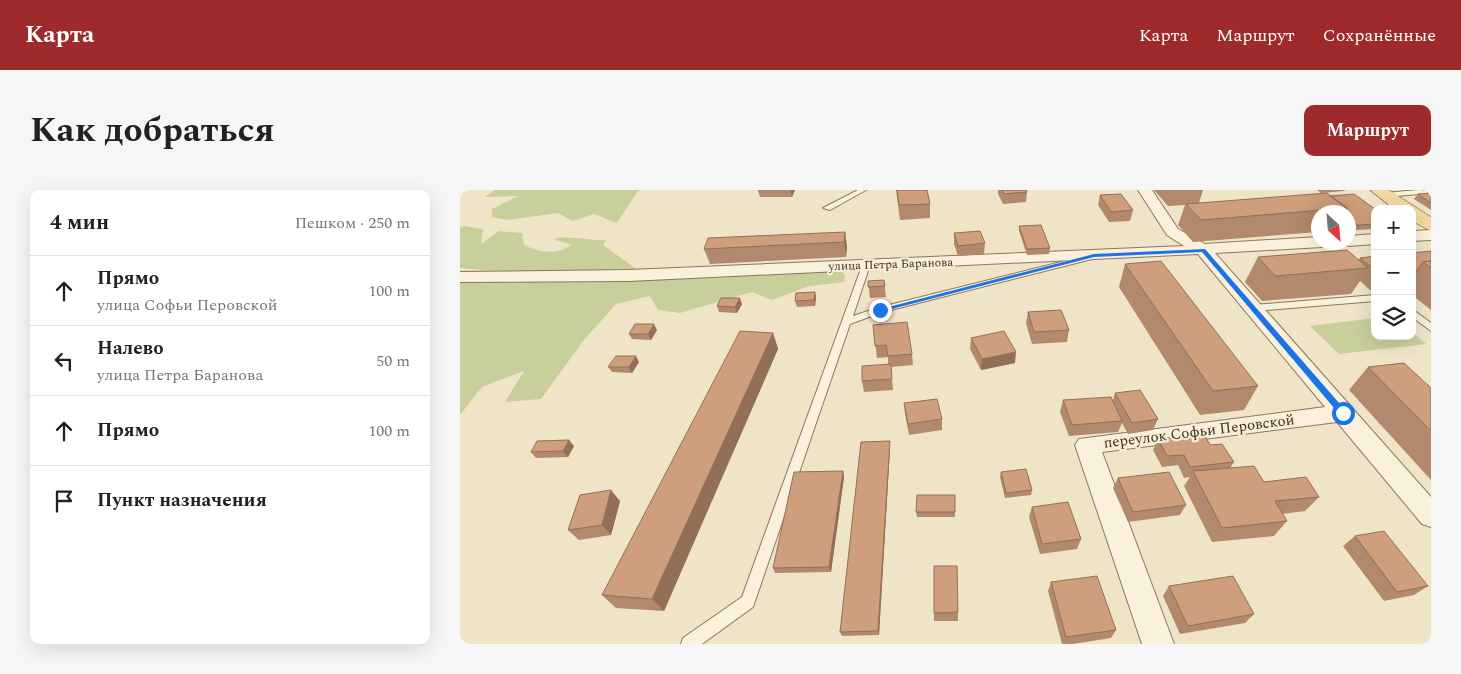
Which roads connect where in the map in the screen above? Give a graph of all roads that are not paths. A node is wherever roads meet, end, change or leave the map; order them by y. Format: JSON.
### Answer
{"nodes":[{"id":1,"x":863,"y":190,"type":"edge"},
{"id":2,"x":1144,"y":190,"type":"edge"},
{"id":3,"x":1431,"y":191,"type":"edge"},
{"id":4,"x":1382,"y":192,"type":"edge"},
{"id":5,"x":1400,"y":205,"type":"edge"},
{"id":6,"x":827,"y":208,"type":"dead end"},
{"id":7,"x":1416,"y":216,"type":"edge"},
{"id":8,"x":1431,"y":225,"type":"edge"},
{"id":9,"x":1431,"y":235,"type":"edge"},
{"id":10,"x":1416,"y":236,"type":"edge"},
{"id":11,"x":1371,"y":239,"type":"edge"},
{"id":12,"x":1356,"y":240,"type":"edge"},
{"id":13,"x":1311,"y":243,"type":"edge"},
{"id":14,"x":1203,"y":250,"type":"junction"},
{"id":15,"x":1094,"y":256,"type":"junction"},
{"id":16,"x":866,"y":265,"type":"junction"},
{"id":17,"x":460,"y":276,"type":"edge"},
{"id":18,"x":1371,"y":298,"type":"edge"},
{"id":19,"x":1254,"y":308,"type":"junction"},
{"id":20,"x":1416,"y":315,"type":"edge"},
{"id":21,"x":846,"y":322,"type":"junction"},
{"id":22,"x":1431,"y":328,"type":"edge"},
{"id":23,"x":1343,"y":413,"type":"junction"},
{"id":24,"x":1431,"y":516,"type":"edge"},
{"id":25,"x":689,"y":644,"type":"edge"},
{"id":26,"x":1158,"y":644,"type":"edge"}],
"edges":[{"from":1,"to":6,"type":"lane"},
{"from":2,"to":14,"type":"street"},
{"from":3,"to":4,"type":"lane"},
{"from":4,"to":5,"type":"main road"},
{"from":7,"to":8,"type":"main road"},
{"from":9,"to":10,"type":"street"},
{"from":11,"to":12,"type":"street"},
{"from":13,"to":14,"type":"street","name":"улица Петра Баранова"},
{"from":14,"to":15,"type":"street","name":"улица Петра Баранова"},
{"from":14,"to":19,"type":"street"},
{"from":15,"to":16,"type":"street","name":"улица Петра Баранова"},
{"from":15,"to":21,"type":"lane"},
{"from":16,"to":17,"type":"street","name":"улица Петра Баранова"},
{"from":16,"to":21,"type":"lane"},
{"from":18,"to":19,"type":"lane"},
{"from":19,"to":23,"type":"street"},
{"from":20,"to":22,"type":"lane"},
{"from":21,"to":25,"type":"lane"},
{"from":23,"to":24,"type":"street"},
{"from":23,"to":26,"type":"street","name":"переулок Софьи Перовской"}]}
